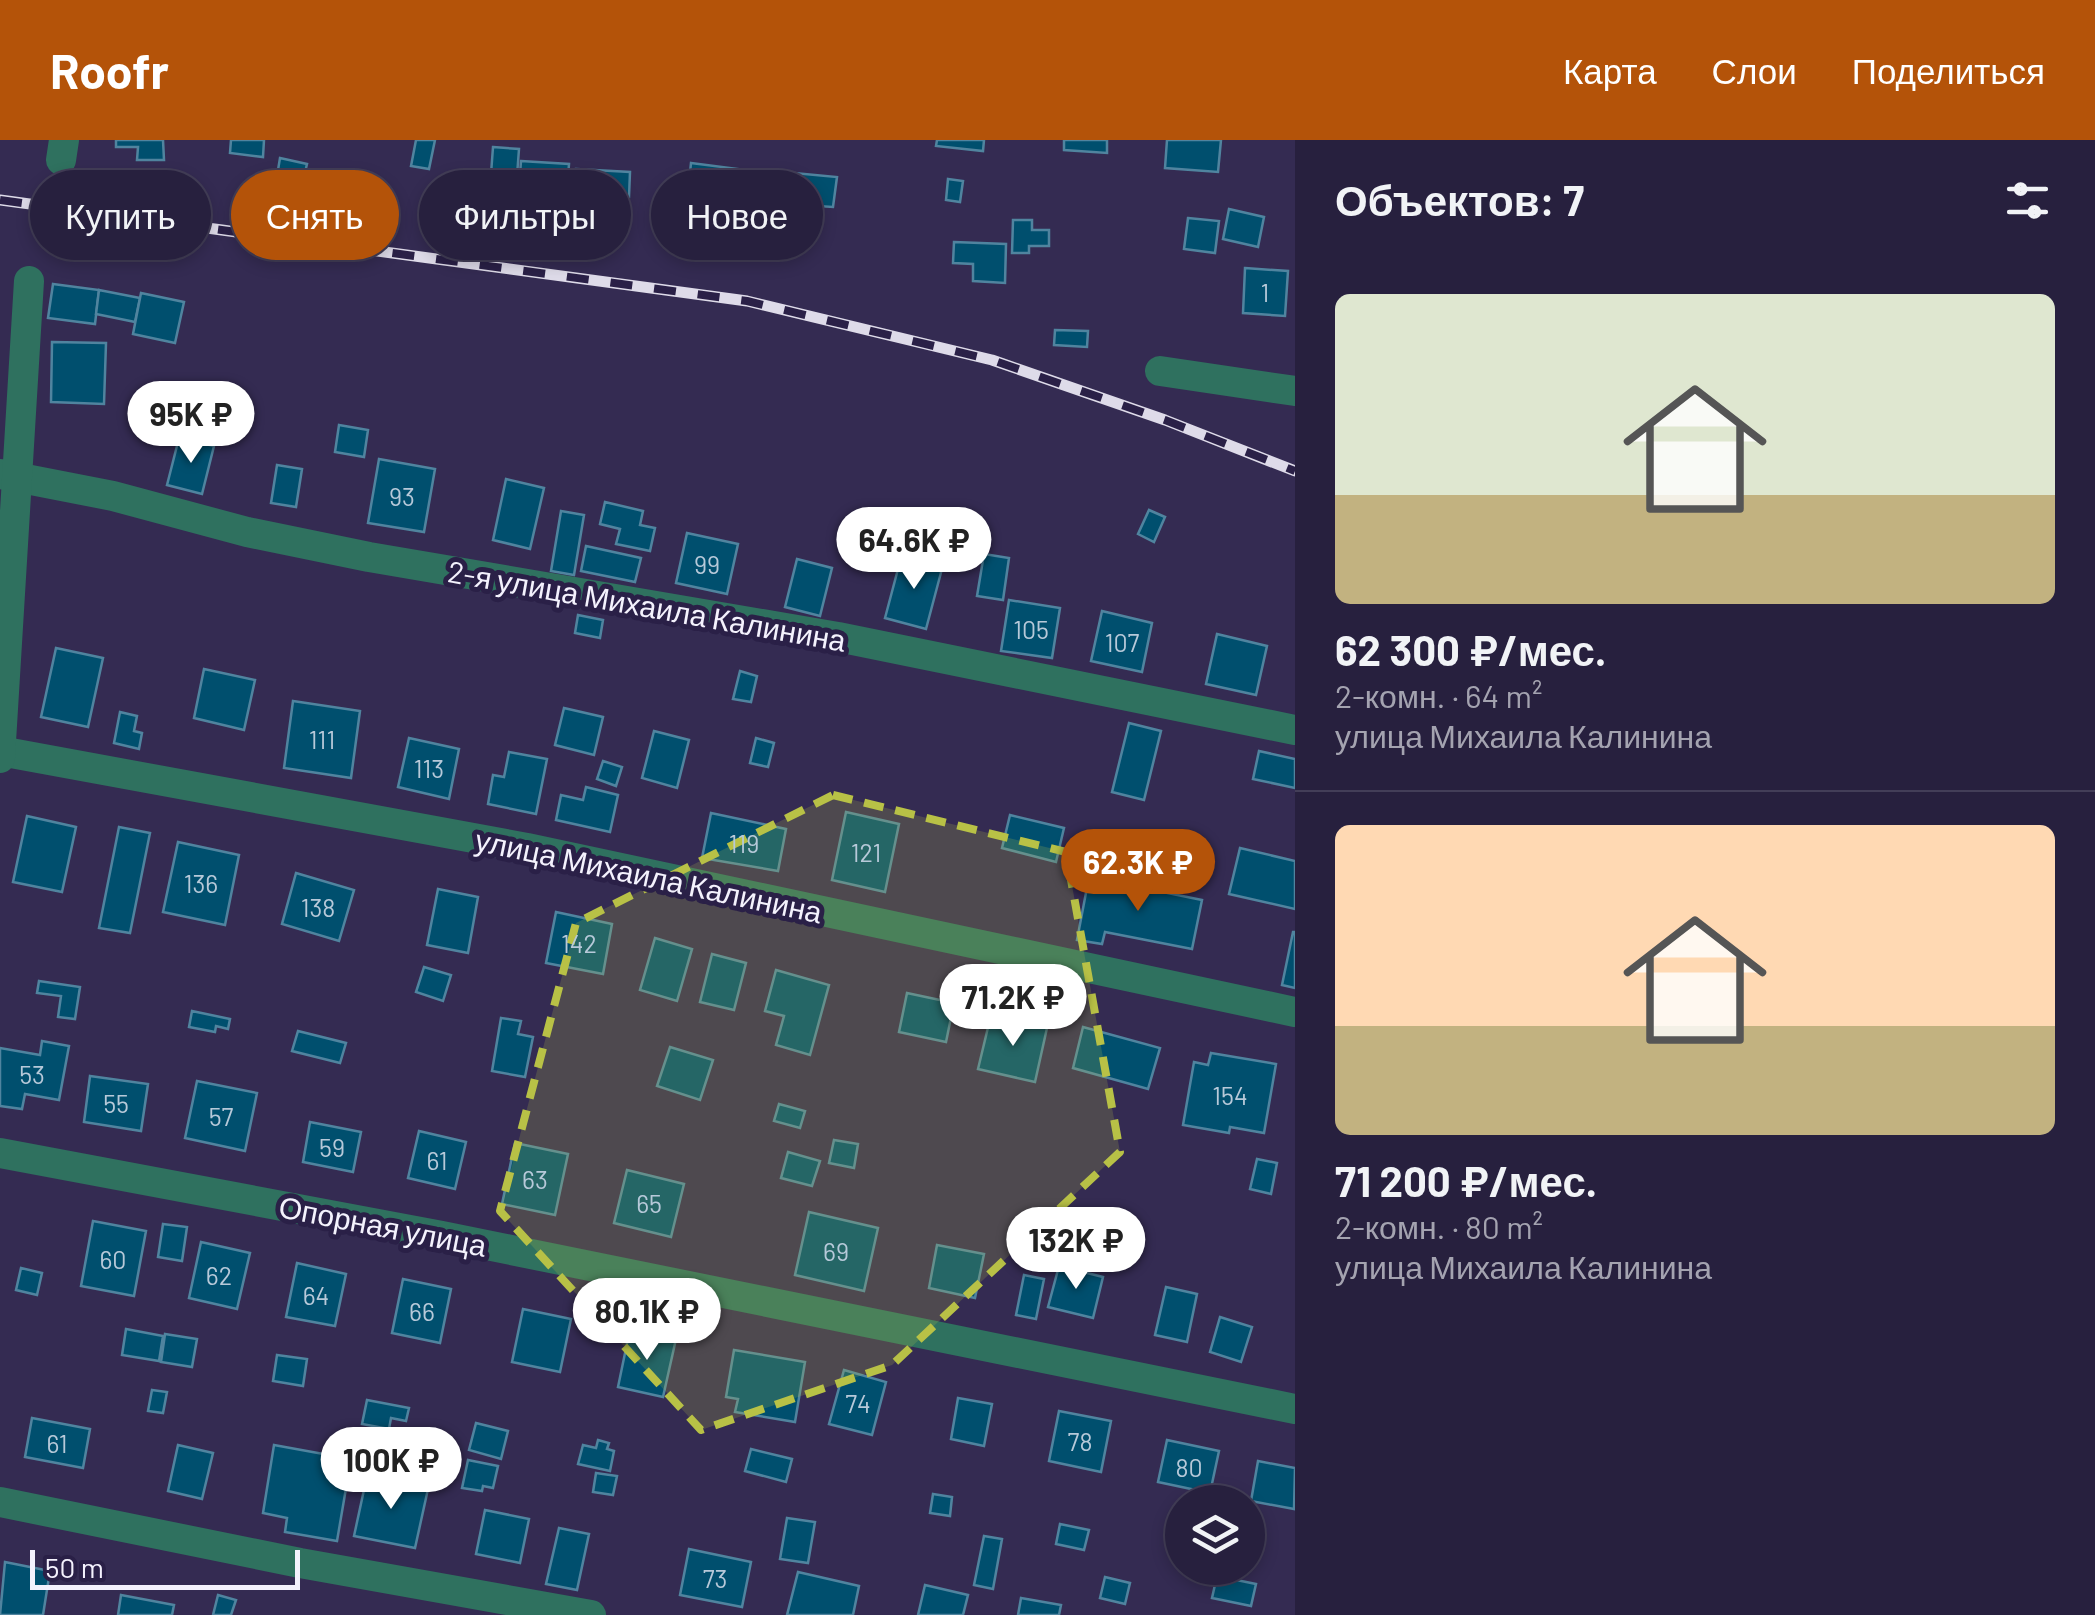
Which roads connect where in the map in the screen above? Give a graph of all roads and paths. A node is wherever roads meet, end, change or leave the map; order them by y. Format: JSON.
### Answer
{"nodes":[{"id":1,"x":29,"y":281,"type":"dead end"},
{"id":2,"x":1160,"y":371,"type":"dead end"},
{"id":3,"x":1295,"y":392,"type":"edge"},
{"id":4,"x":9,"y":476,"type":"edge"},
{"id":5,"x":1295,"y":730,"type":"edge"},
{"id":6,"x":0,"y":753,"type":"edge"},
{"id":7,"x":1295,"y":1012,"type":"edge"},
{"id":8,"x":0,"y":1154,"type":"edge"},
{"id":9,"x":1295,"y":1409,"type":"edge"},
{"id":10,"x":0,"y":1502,"type":"edge"},
{"id":11,"x":591,"y":1615,"type":"edge"}],
"edges":[{"from":1,"to":4,"type":"street"},
{"from":2,"to":3,"type":"street"},
{"from":4,"to":5,"type":"street","name":"2-я улица Михаила Калинина"},
{"from":4,"to":6,"type":"street"},
{"from":6,"to":7,"type":"street","name":"улица Михаила Калинина"},
{"from":8,"to":9,"type":"street","name":"Опорная улица"},
{"from":10,"to":11,"type":"street"}]}
